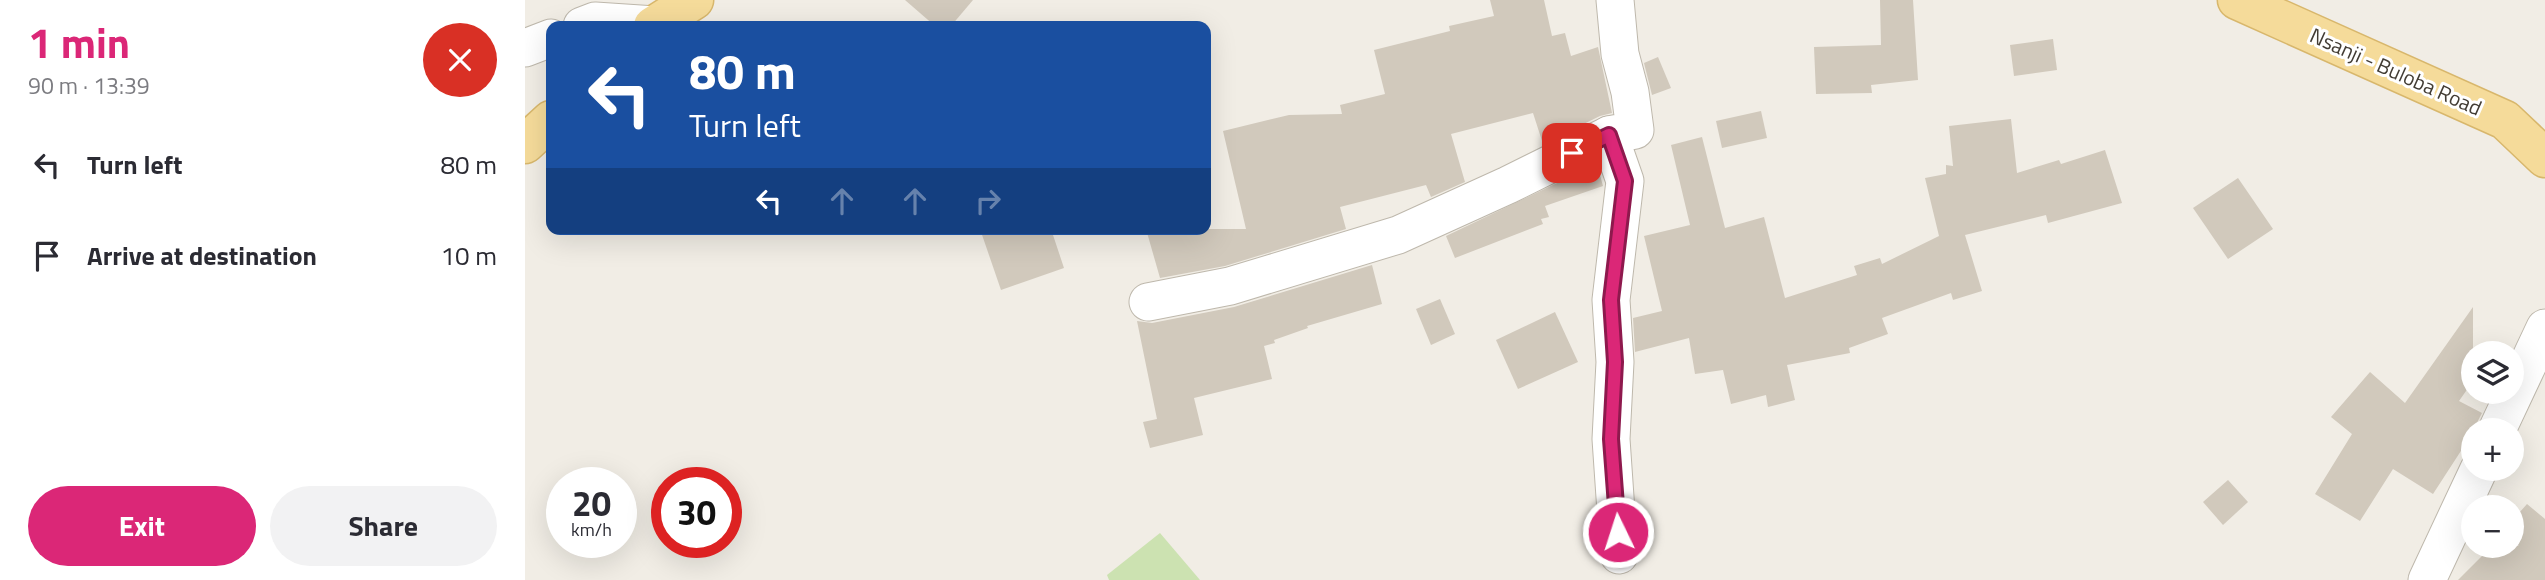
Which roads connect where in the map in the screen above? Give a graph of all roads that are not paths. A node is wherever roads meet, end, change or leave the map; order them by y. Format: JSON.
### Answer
{"nodes":[{"id":1,"x":694,"y":0,"type":"edge"},
{"id":2,"x":1615,"y":0,"type":"edge"},
{"id":3,"x":2237,"y":0,"type":"edge"},
{"id":4,"x":660,"y":21,"type":"edge"},
{"id":5,"x":546,"y":40,"type":"edge"},
{"id":6,"x":525,"y":48,"type":"edge"},
{"id":7,"x":546,"y":125,"type":"edge"},
{"id":8,"x":1609,"y":135,"type":"junction"},
{"id":9,"x":525,"y":144,"type":"edge"},
{"id":10,"x":2545,"y":158,"type":"edge"},
{"id":11,"x":1148,"y":302,"type":"dead end"},
{"id":12,"x":2545,"y":328,"type":"edge"},
{"id":13,"x":2503,"y":418,"type":"edge"},
{"id":14,"x":2473,"y":481,"type":"edge"},
{"id":15,"x":1619,"y":555,"type":"dead end"},
{"id":16,"x":2427,"y":580,"type":"edge"}],
"edges":[{"from":1,"to":4,"type":"main road"},
{"from":2,"to":8,"type":"street"},
{"from":3,"to":10,"type":"main road","name":"Nsanji - Buloba Road"},
{"from":5,"to":6,"type":"street"},
{"from":7,"to":9,"type":"main road"},
{"from":8,"to":11,"type":"street"},
{"from":8,"to":15,"type":"street"},
{"from":12,"to":13,"type":"street"},
{"from":14,"to":16,"type":"street"}]}
